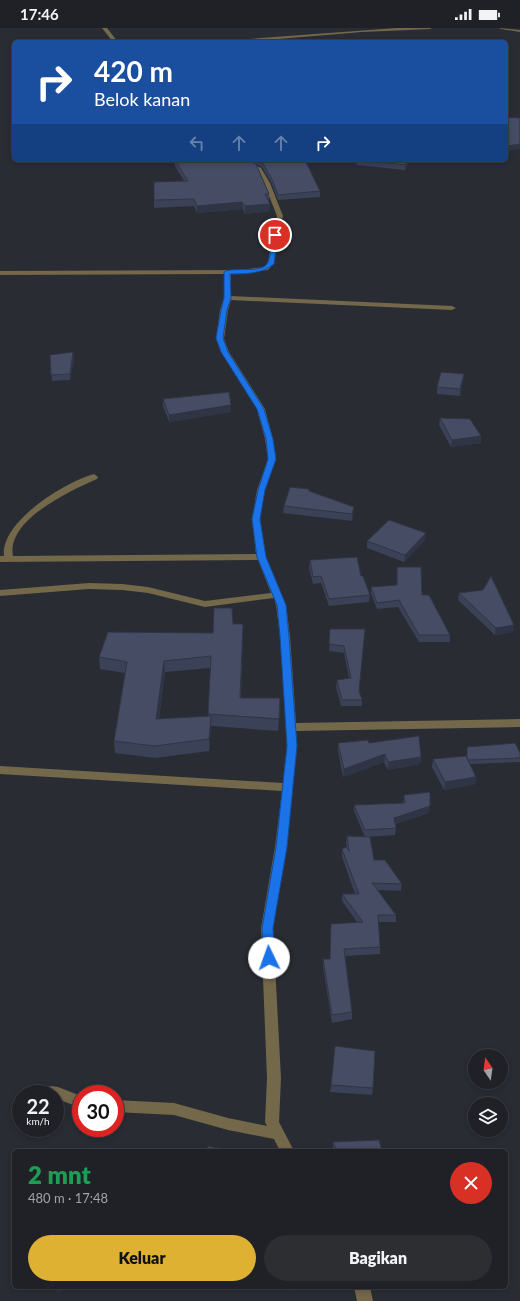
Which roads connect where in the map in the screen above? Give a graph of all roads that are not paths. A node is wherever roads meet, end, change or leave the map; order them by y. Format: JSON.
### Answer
{"nodes":[{"id":1,"x":104,"y":28,"type":"edge"},
{"id":2,"x":430,"y":28,"type":"edge"},
{"id":3,"x":500,"y":28,"type":"edge"},
{"id":4,"x":520,"y":31,"type":"edge"},
{"id":5,"x":114,"y":40,"type":"edge"},
{"id":6,"x":247,"y":40,"type":"edge"},
{"id":7,"x":245,"y":162,"type":"edge"},
{"id":8,"x":227,"y":272,"type":"junction"},
{"id":9,"x":0,"y":273,"type":"edge"},
{"id":10,"x":228,"y":298,"type":"junction"},
{"id":11,"x":452,"y":308,"type":"dead end"},
{"id":12,"x":94,"y":477,"type":"dead end"},
{"id":13,"x":261,"y":557,"type":"junction"},
{"id":14,"x":4,"y":559,"type":"edge"},
{"id":15,"x":0,"y":593,"type":"edge"},
{"id":16,"x":277,"y":595,"type":"junction"},
{"id":17,"x":520,"y":723,"type":"edge"},
{"id":18,"x":291,"y":728,"type":"junction"},
{"id":19,"x":0,"y":770,"type":"edge"},
{"id":20,"x":288,"y":788,"type":"junction"},
{"id":21,"x":124,"y":1106,"type":"edge"},
{"id":22,"x":278,"y":1134,"type":"junction"},
{"id":23,"x":286,"y":1149,"type":"edge"},
{"id":24,"x":363,"y":1289,"type":"edge"},
{"id":25,"x":366,"y":1301,"type":"edge"}],
"edges":[{"from":1,"to":5,"type":"street"},
{"from":2,"to":6,"type":"street"},
{"from":3,"to":4,"type":"street"},
{"from":7,"to":8,"type":"street"},
{"from":8,"to":9,"type":"street"},
{"from":8,"to":10,"type":"street"},
{"from":10,"to":11,"type":"street"},
{"from":10,"to":13,"type":"street"},
{"from":12,"to":14,"type":"street"},
{"from":13,"to":14,"type":"street"},
{"from":13,"to":16,"type":"street"},
{"from":15,"to":16,"type":"street"},
{"from":16,"to":18,"type":"street"},
{"from":17,"to":18,"type":"street"},
{"from":18,"to":20,"type":"street"},
{"from":19,"to":20,"type":"street"},
{"from":20,"to":22,"type":"street"},
{"from":21,"to":22,"type":"street"},
{"from":22,"to":23,"type":"street"},
{"from":24,"to":25,"type":"street"}]}
